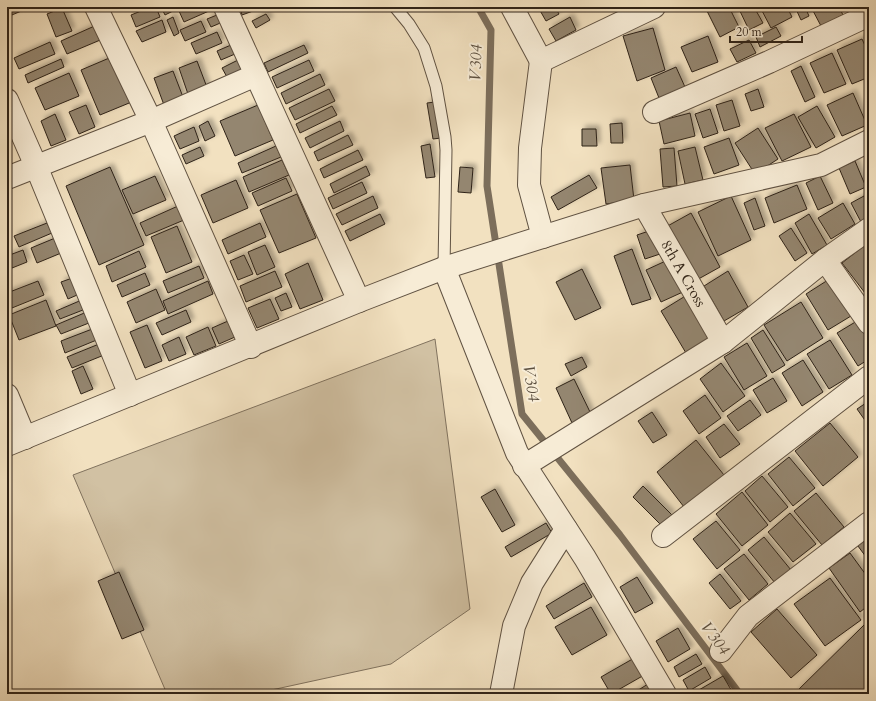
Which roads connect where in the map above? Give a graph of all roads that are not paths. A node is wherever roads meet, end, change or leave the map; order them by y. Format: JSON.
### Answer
{"nodes":[{"id":1,"x":96,"y":7,"type":"edge"},
{"id":2,"x":225,"y":7,"type":"edge"},
{"id":3,"x":395,"y":7,"type":"edge"},
{"id":4,"x":512,"y":7,"type":"edge"},
{"id":5,"x":654,"y":7,"type":"edge"},
{"id":6,"x":869,"y":15,"type":"edge"},
{"id":7,"x":541,"y":61,"type":"junction"},
{"id":8,"x":256,"y":75,"type":"junction"},
{"id":9,"x":7,"y":100,"type":"edge"},
{"id":10,"x":654,"y":112,"type":"dead end"},
{"id":11,"x":151,"y":121,"type":"junction"},
{"id":12,"x":869,"y":141,"type":"edge"},
{"id":13,"x":36,"y":166,"type":"junction"},
{"id":14,"x":7,"y":178,"type":"edge"},
{"id":15,"x":644,"y":205,"type":"junction"},
{"id":16,"x":869,"y":229,"type":"edge"},
{"id":17,"x":538,"y":239,"type":"junction"},
{"id":18,"x":825,"y":260,"type":"junction"},
{"id":19,"x":444,"y":268,"type":"junction"},
{"id":20,"x":360,"y":301,"type":"junction"},
{"id":21,"x":869,"y":323,"type":"edge"},
{"id":22,"x":723,"y":342,"type":"junction"},
{"id":23,"x":251,"y":346,"type":"junction"},
{"id":24,"x":869,"y":377,"type":"edge"},
{"id":25,"x":7,"y":395,"type":"edge"},
{"id":26,"x":130,"y":395,"type":"junction"},
{"id":27,"x":16,"y":441,"type":"edge"},
{"id":28,"x":524,"y":466,"type":"junction"},
{"id":29,"x":869,"y":523,"type":"edge"},
{"id":30,"x":566,"y":529,"type":"junction"},
{"id":31,"x":663,"y":536,"type":"dead end"},
{"id":32,"x":721,"y":651,"type":"dead end"},
{"id":33,"x":501,"y":694,"type":"edge"},
{"id":34,"x":666,"y":694,"type":"edge"}],
"edges":[{"from":1,"to":11,"type":"street"},
{"from":2,"to":8,"type":"street"},
{"from":3,"to":19,"type":"lane"},
{"from":4,"to":7,"type":"street"},
{"from":5,"to":7,"type":"street"},
{"from":6,"to":10,"type":"street"},
{"from":7,"to":17,"type":"street"},
{"from":8,"to":11,"type":"street"},
{"from":8,"to":20,"type":"street"},
{"from":9,"to":13,"type":"street"},
{"from":11,"to":13,"type":"street"},
{"from":11,"to":23,"type":"street"},
{"from":12,"to":15,"type":"street"},
{"from":13,"to":14,"type":"street"},
{"from":13,"to":26,"type":"street"},
{"from":15,"to":17,"type":"street"},
{"from":15,"to":22,"type":"street","name":"8th A Cross"},
{"from":16,"to":18,"type":"street"},
{"from":17,"to":19,"type":"street"},
{"from":18,"to":21,"type":"street"},
{"from":18,"to":22,"type":"street"},
{"from":19,"to":20,"type":"street"},
{"from":19,"to":28,"type":"street"},
{"from":20,"to":23,"type":"street"},
{"from":22,"to":28,"type":"street"},
{"from":23,"to":26,"type":"street"},
{"from":24,"to":31,"type":"street"},
{"from":25,"to":27,"type":"street"},
{"from":26,"to":27,"type":"street"},
{"from":28,"to":30,"type":"street"},
{"from":29,"to":32,"type":"street"},
{"from":30,"to":33,"type":"street"},
{"from":30,"to":34,"type":"street"}]}
